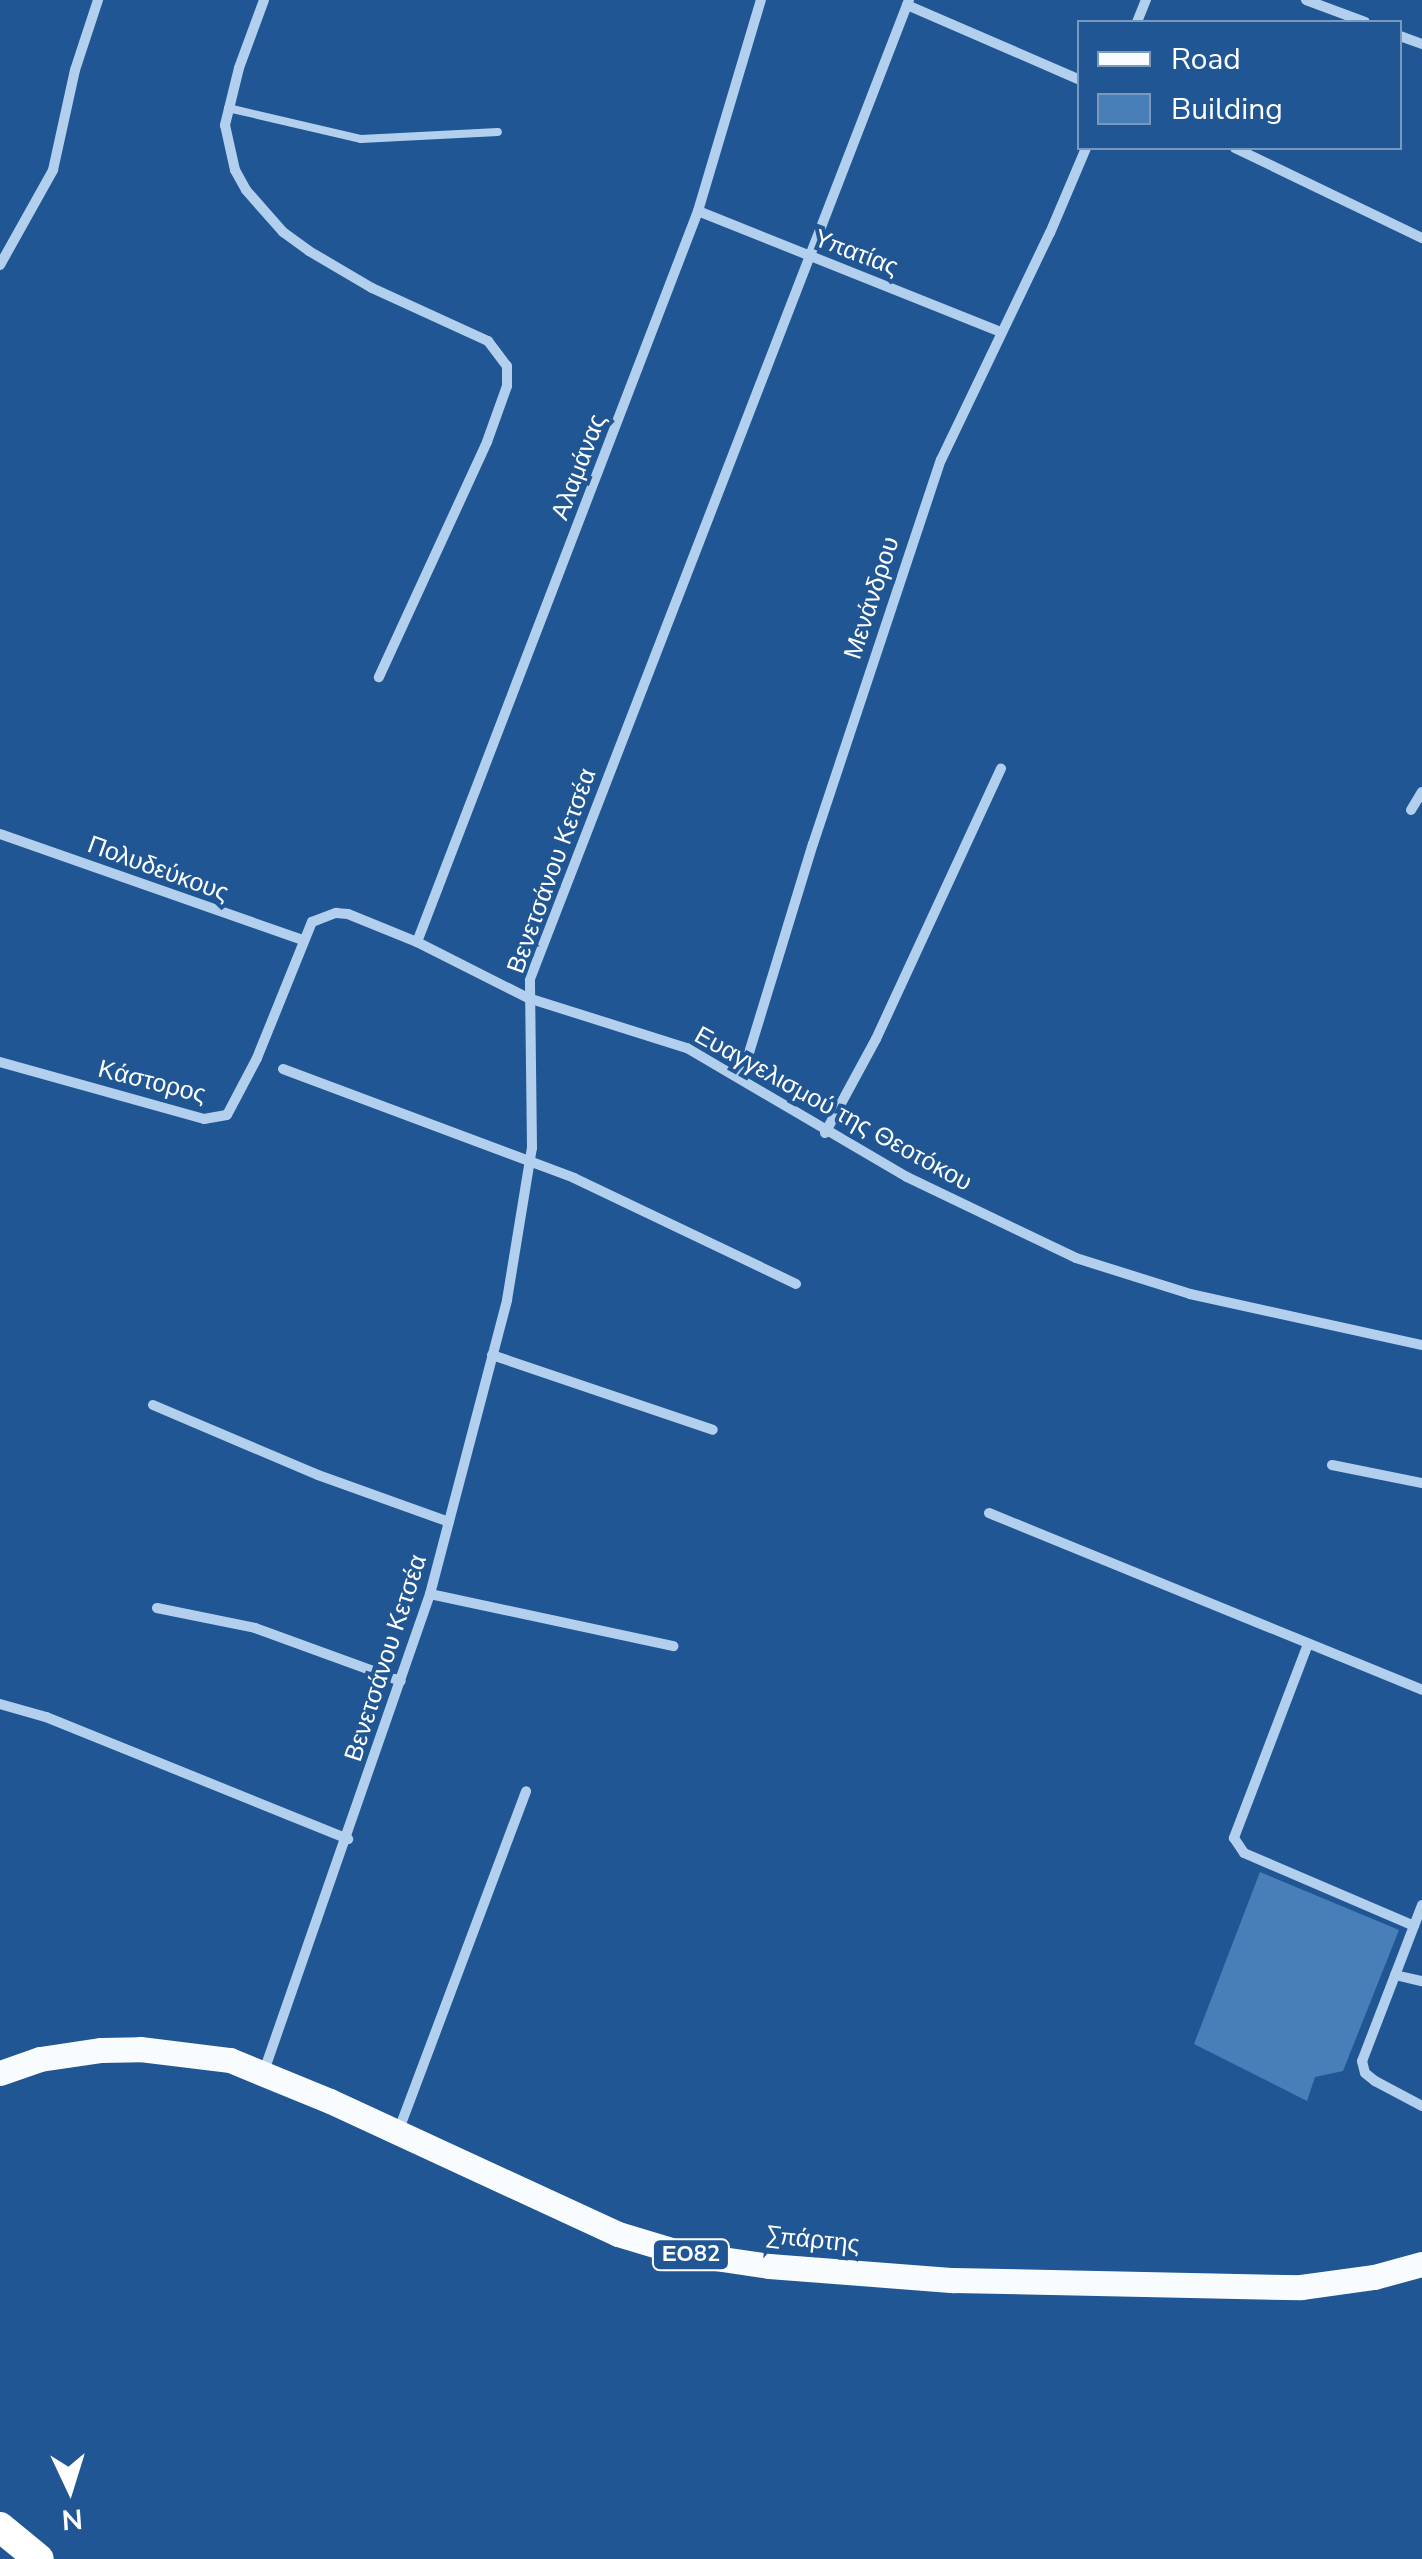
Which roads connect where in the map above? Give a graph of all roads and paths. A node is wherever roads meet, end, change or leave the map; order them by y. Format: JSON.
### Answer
{"nodes":[{"id":1,"x":98,"y":0,"type":"edge"},
{"id":2,"x":264,"y":0,"type":"edge"},
{"id":3,"x":761,"y":0,"type":"edge"},
{"id":4,"x":1306,"y":0,"type":"edge"},
{"id":5,"x":908,"y":2,"type":"edge"},
{"id":6,"x":1360,"y":20,"type":"edge"},
{"id":7,"x":1077,"y":79,"type":"edge"},
{"id":8,"x":228,"y":108,"type":"junction"},
{"id":9,"x":498,"y":132,"type":"dead end"},
{"id":10,"x":1085,"y":150,"type":"edge"},
{"id":11,"x":1239,"y":150,"type":"edge"},
{"id":12,"x":698,"y":211,"type":"junction"},
{"id":13,"x":1422,"y":238,"type":"edge"},
{"id":14,"x":808,"y":256,"type":"junction"},
{"id":15,"x":0,"y":264,"type":"edge"},
{"id":16,"x":1000,"y":332,"type":"junction"},
{"id":17,"x":379,"y":677,"type":"dead end"},
{"id":18,"x":1000,"y":769,"type":"dead end"},
{"id":19,"x":1422,"y":792,"type":"edge"},
{"id":20,"x":1411,"y":810,"type":"dead end"},
{"id":21,"x":0,"y":834,"type":"edge"},
{"id":22,"x":302,"y":940,"type":"junction"},
{"id":23,"x":417,"y":942,"type":"junction"},
{"id":24,"x":528,"y":998,"type":"junction"},
{"id":25,"x":0,"y":1062,"type":"edge"},
{"id":26,"x":282,"y":1069,"type":"dead end"},
{"id":27,"x":742,"y":1078,"type":"junction"},
{"id":28,"x":824,"y":1132,"type":"junction"},
{"id":29,"x":530,"y":1162,"type":"junction"},
{"id":30,"x":796,"y":1284,"type":"dead end"},
{"id":31,"x":1422,"y":1345,"type":"edge"},
{"id":32,"x":492,"y":1355,"type":"junction"},
{"id":33,"x":152,"y":1405,"type":"dead end"},
{"id":34,"x":713,"y":1430,"type":"dead end"},
{"id":35,"x":1332,"y":1465,"type":"dead end"},
{"id":36,"x":1422,"y":1483,"type":"edge"},
{"id":37,"x":989,"y":1513,"type":"dead end"},
{"id":38,"x":449,"y":1522,"type":"junction"},
{"id":39,"x":430,"y":1594,"type":"junction"},
{"id":40,"x":157,"y":1608,"type":"dead end"},
{"id":41,"x":1308,"y":1644,"type":"junction"},
{"id":42,"x":674,"y":1646,"type":"dead end"},
{"id":43,"x":401,"y":1681,"type":"junction"},
{"id":44,"x":1422,"y":1690,"type":"edge"},
{"id":45,"x":0,"y":1704,"type":"edge"},
{"id":46,"x":526,"y":1791,"type":"dead end"},
{"id":47,"x":348,"y":1838,"type":"junction"},
{"id":48,"x":1422,"y":1905,"type":"edge"},
{"id":49,"x":1414,"y":1926,"type":"junction"},
{"id":50,"x":1395,"y":1976,"type":"junction"},
{"id":51,"x":1422,"y":1981,"type":"edge"},
{"id":52,"x":263,"y":2072,"type":"junction"},
{"id":53,"x":0,"y":2073,"type":"edge"},
{"id":54,"x":1422,"y":2106,"type":"edge"},
{"id":55,"x":398,"y":2134,"type":"junction"},
{"id":56,"x":1422,"y":2264,"type":"edge"},
{"id":57,"x":0,"y":2527,"type":"edge"},
{"id":58,"x":39,"y":2559,"type":"edge"}],
"edges":[{"from":1,"to":15,"type":"street"},
{"from":2,"to":8,"type":"street"},
{"from":3,"to":12,"type":"street","name":"Αλαμάνας"},
{"from":4,"to":6,"type":"street"},
{"from":5,"to":7,"type":"street"},
{"from":5,"to":14,"type":"street","name":"Βενετσάνου Κετσέα"},
{"from":8,"to":9,"type":"lane"},
{"from":8,"to":17,"type":"street"},
{"from":10,"to":16,"type":"street","name":"Μενάνδρου"},
{"from":11,"to":13,"type":"street"},
{"from":12,"to":14,"type":"street","name":"Υπατίας"},
{"from":12,"to":23,"type":"street","name":"Αλαμάνας"},
{"from":14,"to":16,"type":"street","name":"Υπατίας"},
{"from":14,"to":24,"type":"street","name":"Βενετσάνου Κετσέα"},
{"from":16,"to":27,"type":"street","name":"Μενάνδρου"},
{"from":18,"to":28,"type":"street"},
{"from":19,"to":20,"type":"street"},
{"from":21,"to":22,"type":"street","name":"Πολυδεύκους"},
{"from":22,"to":23,"type":"street","name":"Ευαγγελισμού της Θεοτόκου"},
{"from":22,"to":25,"type":"street","name":"Κάστορος"},
{"from":23,"to":24,"type":"street","name":"Ευαγγελισμού της Θεοτόκου"},
{"from":24,"to":27,"type":"street","name":"Ευαγγελισμού της Θεοτόκου"},
{"from":24,"to":29,"type":"street","name":"Βενετσάνου Κετσέα"},
{"from":26,"to":29,"type":"street"},
{"from":27,"to":28,"type":"street","name":"Ευαγγελισμού της Θεοτόκου"},
{"from":28,"to":31,"type":"street","name":"Ευαγγελισμού της Θεοτόκου"},
{"from":29,"to":30,"type":"street"},
{"from":29,"to":32,"type":"street","name":"Βενετσάνου Κετσέα"},
{"from":32,"to":34,"type":"street"},
{"from":32,"to":38,"type":"street","name":"Βενετσάνου Κετσέα"},
{"from":33,"to":38,"type":"street"},
{"from":35,"to":36,"type":"street"},
{"from":37,"to":41,"type":"street"},
{"from":38,"to":39,"type":"street","name":"Βενετσάνου Κετσέα"},
{"from":39,"to":42,"type":"street"},
{"from":39,"to":43,"type":"street","name":"Βενετσάνου Κετσέα"},
{"from":40,"to":43,"type":"street"},
{"from":41,"to":44,"type":"street"},
{"from":41,"to":49,"type":"street"},
{"from":43,"to":47,"type":"street","name":"Βενετσάνου Κετσέα"},
{"from":45,"to":47,"type":"street"},
{"from":46,"to":55,"type":"street"},
{"from":47,"to":52,"type":"street","name":"Βενετσάνου Κετσέα"},
{"from":48,"to":49,"type":"street"},
{"from":49,"to":50,"type":"street"},
{"from":50,"to":51,"type":"street"},
{"from":50,"to":54,"type":"street"},
{"from":52,"to":53,"type":"main road","name":"Σπάρτης","number":"ΕΟ82"},
{"from":52,"to":55,"type":"main road","name":"Σπάρτης","number":"ΕΟ82"},
{"from":55,"to":56,"type":"main road","name":"Σπάρτης","number":"ΕΟ82"},
{"from":57,"to":58,"type":"highway"}]}
